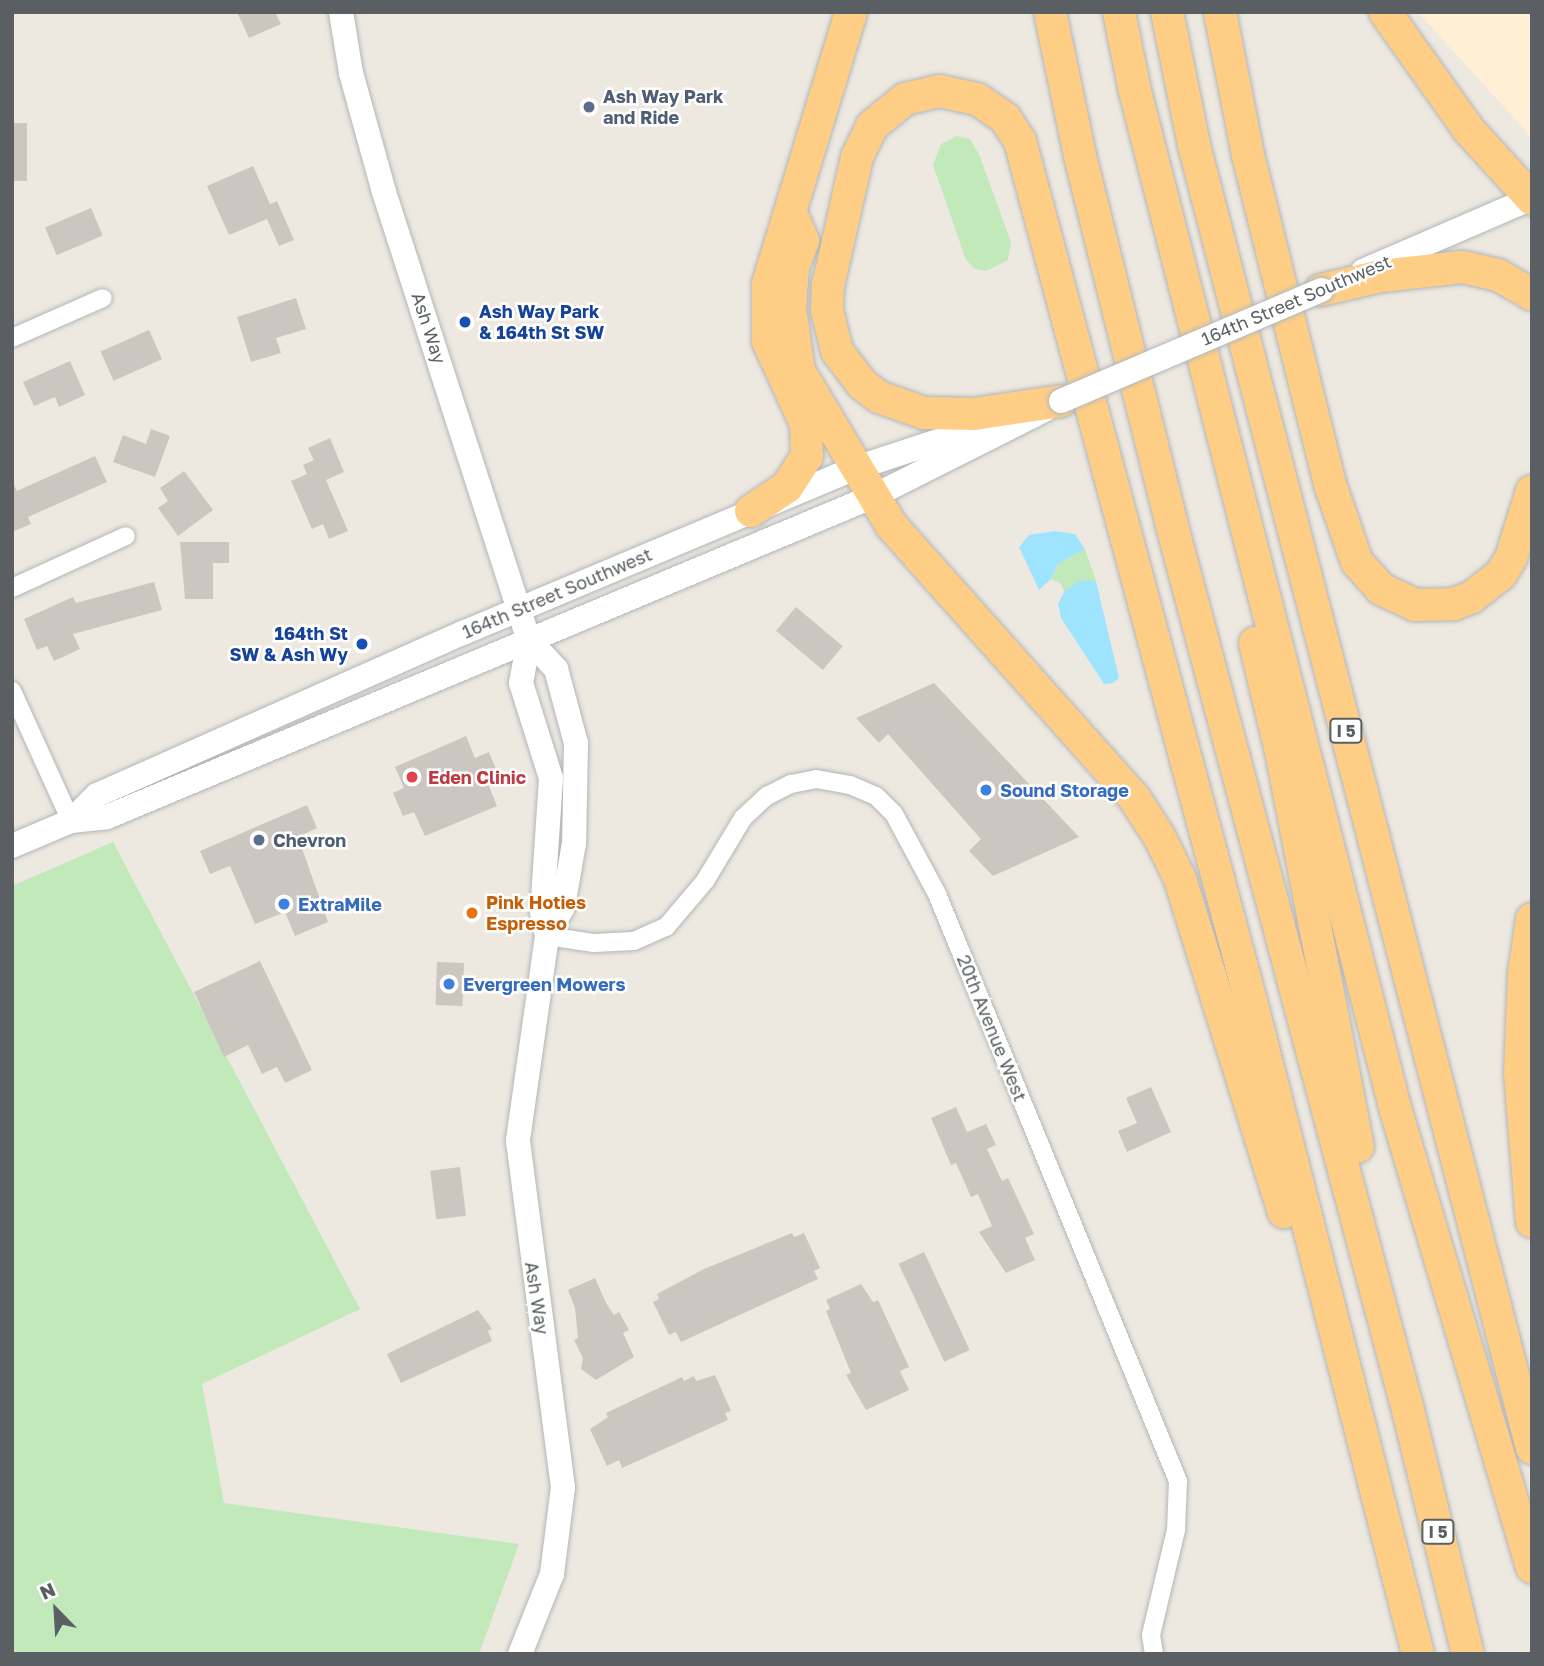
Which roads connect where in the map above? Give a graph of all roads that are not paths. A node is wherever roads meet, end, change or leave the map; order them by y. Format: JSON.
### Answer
{"nodes":[{"id":1,"x":341,"y":12,"type":"edge"},
{"id":2,"x":851,"y":12,"type":"edge"},
{"id":3,"x":1050,"y":12,"type":"edge"},
{"id":4,"x":1101,"y":12,"type":"edge"},
{"id":5,"x":1119,"y":12,"type":"edge"},
{"id":6,"x":1167,"y":12,"type":"edge"},
{"id":7,"x":1220,"y":12,"type":"edge"},
{"id":8,"x":1385,"y":12,"type":"edge"},
{"id":9,"x":1532,"y":198,"type":"edge"},
{"id":10,"x":792,"y":215,"type":"junction"},
{"id":11,"x":1321,"y":290,"type":"junction"},
{"id":12,"x":1532,"y":295,"type":"edge"},
{"id":13,"x":103,"y":298,"type":"dead end"},
{"id":14,"x":12,"y":338,"type":"edge"},
{"id":15,"x":1061,"y":401,"type":"junction"},
{"id":16,"x":856,"y":468,"type":"junction"},
{"id":17,"x":1532,"y":491,"type":"edge"},
{"id":18,"x":874,"y":496,"type":"junction"},
{"id":19,"x":751,"y":512,"type":"junction"},
{"id":20,"x":126,"y":536,"type":"dead end"},
{"id":21,"x":12,"y":588,"type":"edge"},
{"id":22,"x":520,"y":609,"type":"junction"},
{"id":23,"x":529,"y":640,"type":"junction"},
{"id":24,"x":12,"y":691,"type":"edge"},
{"id":25,"x":71,"y":821,"type":"junction"},
{"id":26,"x":12,"y":846,"type":"edge"},
{"id":27,"x":1532,"y":919,"type":"edge"},
{"id":28,"x":547,"y":936,"type":"junction"},
{"id":29,"x":1532,"y":1222,"type":"edge"},
{"id":30,"x":1408,"y":1410,"type":"junction"},
{"id":31,"x":1532,"y":1448,"type":"edge"},
{"id":32,"x":1532,"y":1567,"type":"edge"},
{"id":33,"x":1398,"y":1578,"type":"junction"},
{"id":34,"x":520,"y":1654,"type":"edge"},
{"id":35,"x":1154,"y":1654,"type":"edge"},
{"id":36,"x":1418,"y":1654,"type":"edge"},
{"id":37,"x":1468,"y":1654,"type":"edge"}],
"edges":[{"from":1,"to":22,"type":"main road","name":"Ash Way"},
{"from":2,"to":10,"type":"highway"},
{"from":3,"to":30,"type":"highway","number":"I 5"},
{"from":4,"to":30,"type":"highway"},
{"from":5,"to":32,"type":"highway"},
{"from":6,"to":31,"type":"highway","number":"I 5"},
{"from":7,"to":17,"type":"highway"},
{"from":8,"to":9,"type":"highway"},
{"from":9,"to":11,"type":"main road","name":"164th Street Southwest"},
{"from":10,"to":16,"type":"highway"},
{"from":10,"to":19,"type":"highway"},
{"from":11,"to":12,"type":"highway"},
{"from":11,"to":15,"type":"main road","name":"164th Street Southwest","bridge":true},
{"from":13,"to":14,"type":"street"},
{"from":15,"to":16,"type":"main road","name":"164th Street Southwest"},
{"from":15,"to":18,"type":"main road","name":"164th Street Southwest"},
{"from":15,"to":33,"type":"highway"},
{"from":16,"to":18,"type":"highway"},
{"from":16,"to":19,"type":"main road","name":"164th Street Southwest"},
{"from":18,"to":23,"type":"main road","name":"164th Street Southwest"},
{"from":18,"to":33,"type":"highway"},
{"from":19,"to":22,"type":"main road","name":"164th Street Southwest"},
{"from":20,"to":21,"type":"street"},
{"from":22,"to":23,"type":"main road","name":"Ash Way"},
{"from":22,"to":25,"type":"main road","name":"164th Street Southwest"},
{"from":23,"to":25,"type":"main road","name":"164th Street Southwest"},
{"from":23,"to":28,"type":"main road","name":"Ash Way"},
{"from":23,"to":28,"type":"main road","name":"Ash Way"},
{"from":24,"to":25,"type":"street"},
{"from":25,"to":26,"type":"main road","name":"164th Street Southwest"},
{"from":27,"to":29,"type":"highway"},
{"from":28,"to":34,"type":"main road","name":"Ash Way"},
{"from":28,"to":35,"type":"street","name":"20th Avenue West"},
{"from":30,"to":37,"type":"highway","number":"I 5"},
{"from":33,"to":36,"type":"highway"}]}
